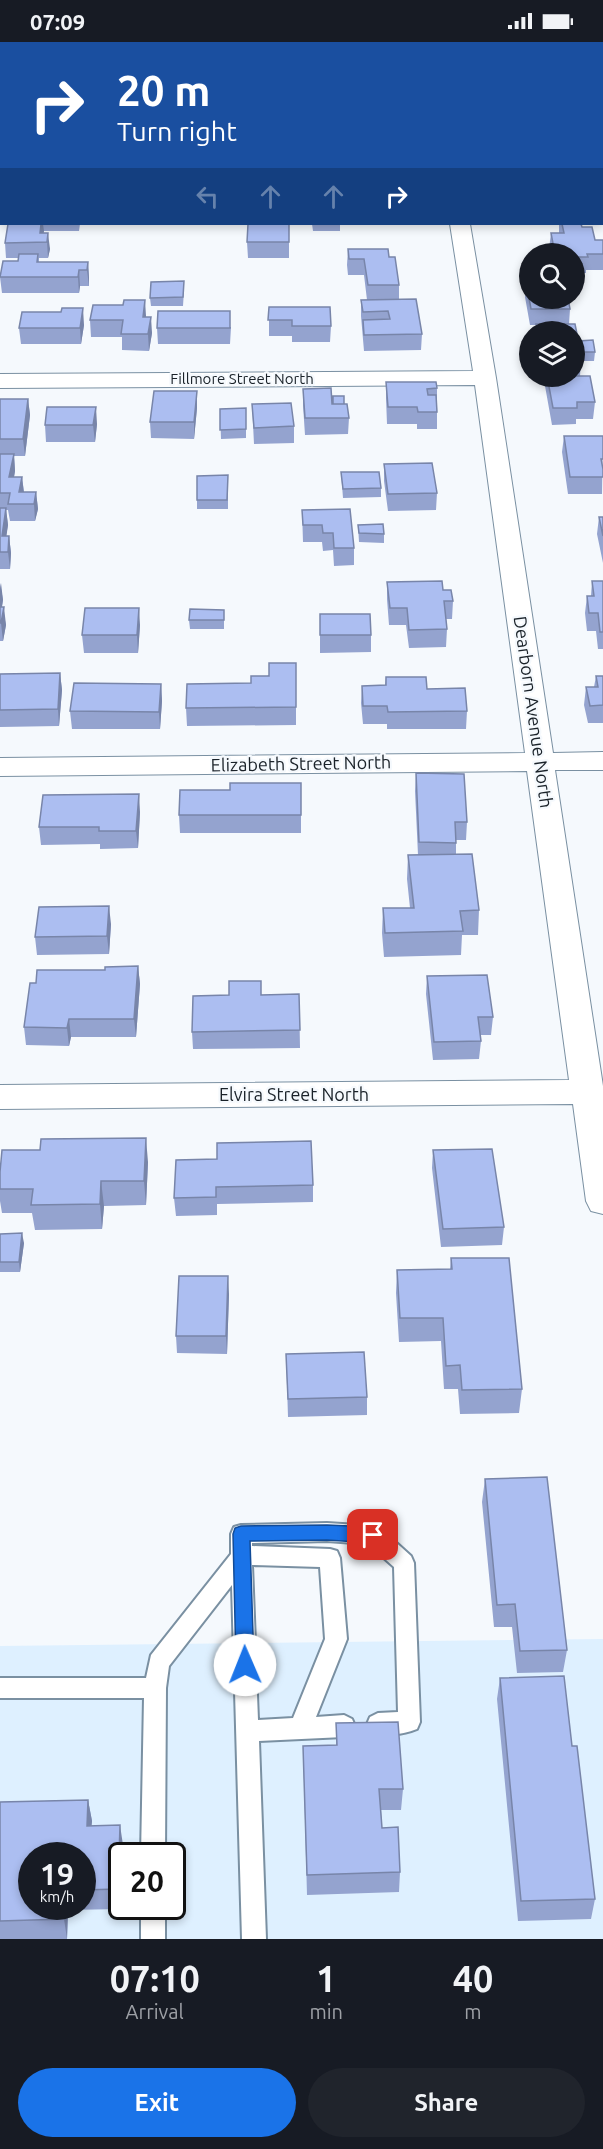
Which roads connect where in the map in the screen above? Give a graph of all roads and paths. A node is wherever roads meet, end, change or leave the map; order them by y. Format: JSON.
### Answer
{"nodes":[{"id":1,"x":460,"y":225,"type":"edge"},
{"id":2,"x":485,"y":378,"type":"junction"},
{"id":3,"x":0,"y":381,"type":"edge"},
{"id":4,"x":603,"y":760,"type":"edge"},
{"id":5,"x":540,"y":761,"type":"junction"},
{"id":6,"x":0,"y":767,"type":"edge"},
{"id":7,"x":588,"y":1092,"type":"junction"},
{"id":8,"x":0,"y":1097,"type":"edge"},
{"id":9,"x":603,"y":1201,"type":"edge"},
{"id":10,"x":243,"y":1555,"type":"junction"},
{"id":11,"x":0,"y":1688,"type":"edge"},
{"id":12,"x":155,"y":1688,"type":"junction"},
{"id":13,"x":300,"y":1728,"type":"junction"},
{"id":14,"x":247,"y":1731,"type":"junction"},
{"id":15,"x":153,"y":1842,"type":"edge"},
{"id":16,"x":153,"y":1920,"type":"edge"},
{"id":17,"x":153,"y":1939,"type":"edge"},
{"id":18,"x":254,"y":1939,"type":"edge"}],
"edges":[{"from":1,"to":2,"type":"street","name":"Dearborn Avenue North"},
{"from":2,"to":3,"type":"street","name":"Fillmore Street North"},
{"from":2,"to":5,"type":"street","name":"Dearborn Avenue North"},
{"from":4,"to":5,"type":"street","name":"Elizabeth Street North"},
{"from":5,"to":6,"type":"street","name":"Elizabeth Street North"},
{"from":5,"to":7,"type":"street","name":"Dearborn Avenue North"},
{"from":7,"to":8,"type":"street","name":"Elvira Street North"},
{"from":7,"to":9,"type":"street","name":"Dearborn Avenue North"},
{"from":10,"to":12,"type":"lane"},
{"from":10,"to":13,"type":"lane"},
{"from":10,"to":13,"type":"lane"},
{"from":10,"to":14,"type":"lane"},
{"from":11,"to":12,"type":"lane"},
{"from":12,"to":15,"type":"lane"},
{"from":13,"to":14,"type":"lane"},
{"from":14,"to":18,"type":"lane"},
{"from":16,"to":17,"type":"lane"}]}
